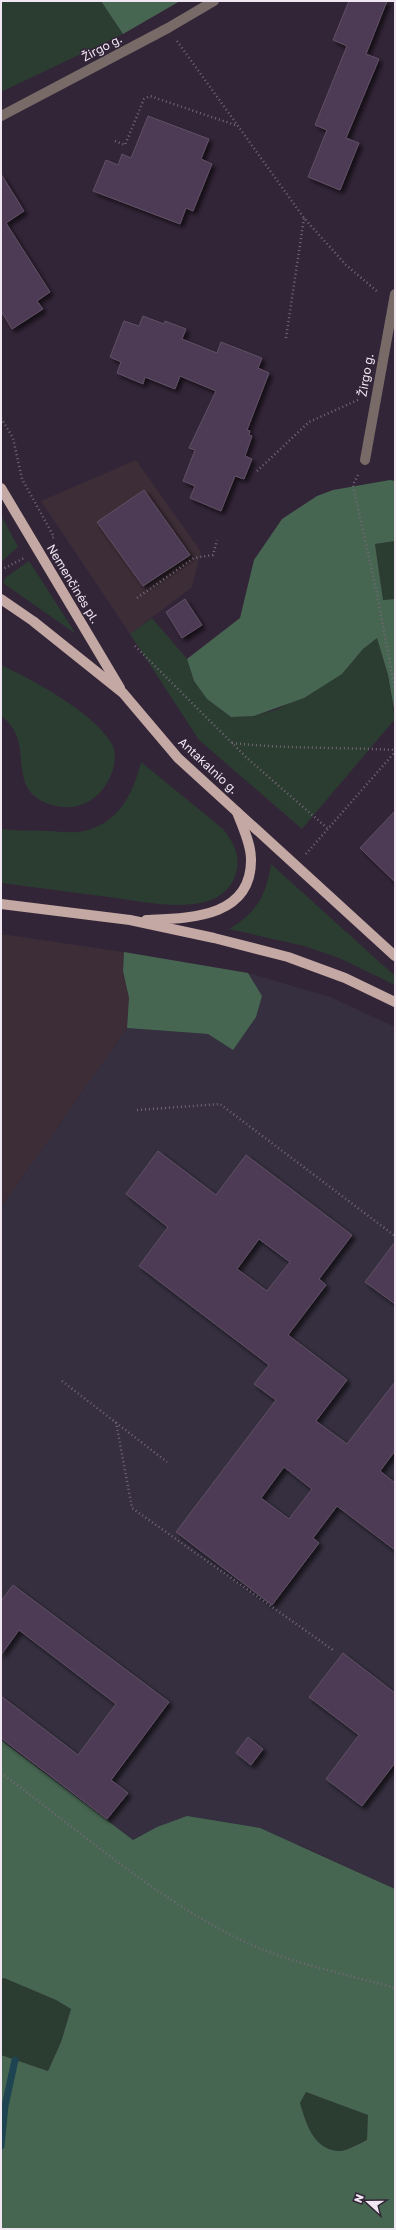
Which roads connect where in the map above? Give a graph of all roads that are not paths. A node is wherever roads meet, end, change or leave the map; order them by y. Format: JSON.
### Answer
{"nodes":[{"id":1,"x":214,"y":1,"type":"edge"},
{"id":2,"x":1,"y":116,"type":"edge"},
{"id":3,"x":395,"y":294,"type":"edge"},
{"id":4,"x":365,"y":460,"type":"road end"},
{"id":5,"x":1,"y":488,"type":"edge"},
{"id":6,"x":1,"y":599,"type":"edge"},
{"id":7,"x":123,"y":693,"type":"junction"},
{"id":8,"x":236,"y":809,"type":"junction"},
{"id":9,"x":1,"y":904,"type":"edge"},
{"id":10,"x":130,"y":920,"type":"junction"},
{"id":11,"x":395,"y":956,"type":"edge"},
{"id":12,"x":395,"y":1002,"type":"edge"}],
"edges":[{"from":1,"to":2,"type":"street","name":"Žirgo g."},
{"from":3,"to":4,"type":"street","name":"Žirgo g."},
{"from":5,"to":7,"type":"main road","name":"Nemenčinės pl."},
{"from":6,"to":7,"type":"main road","name":"Antakalnio g."},
{"from":7,"to":8,"type":"main road","name":"Antakalnio g."},
{"from":8,"to":10,"type":"main road"},
{"from":8,"to":11,"type":"main road","name":"Antakalnio g."},
{"from":9,"to":10,"type":"main road"},
{"from":10,"to":12,"type":"main road"}]}
